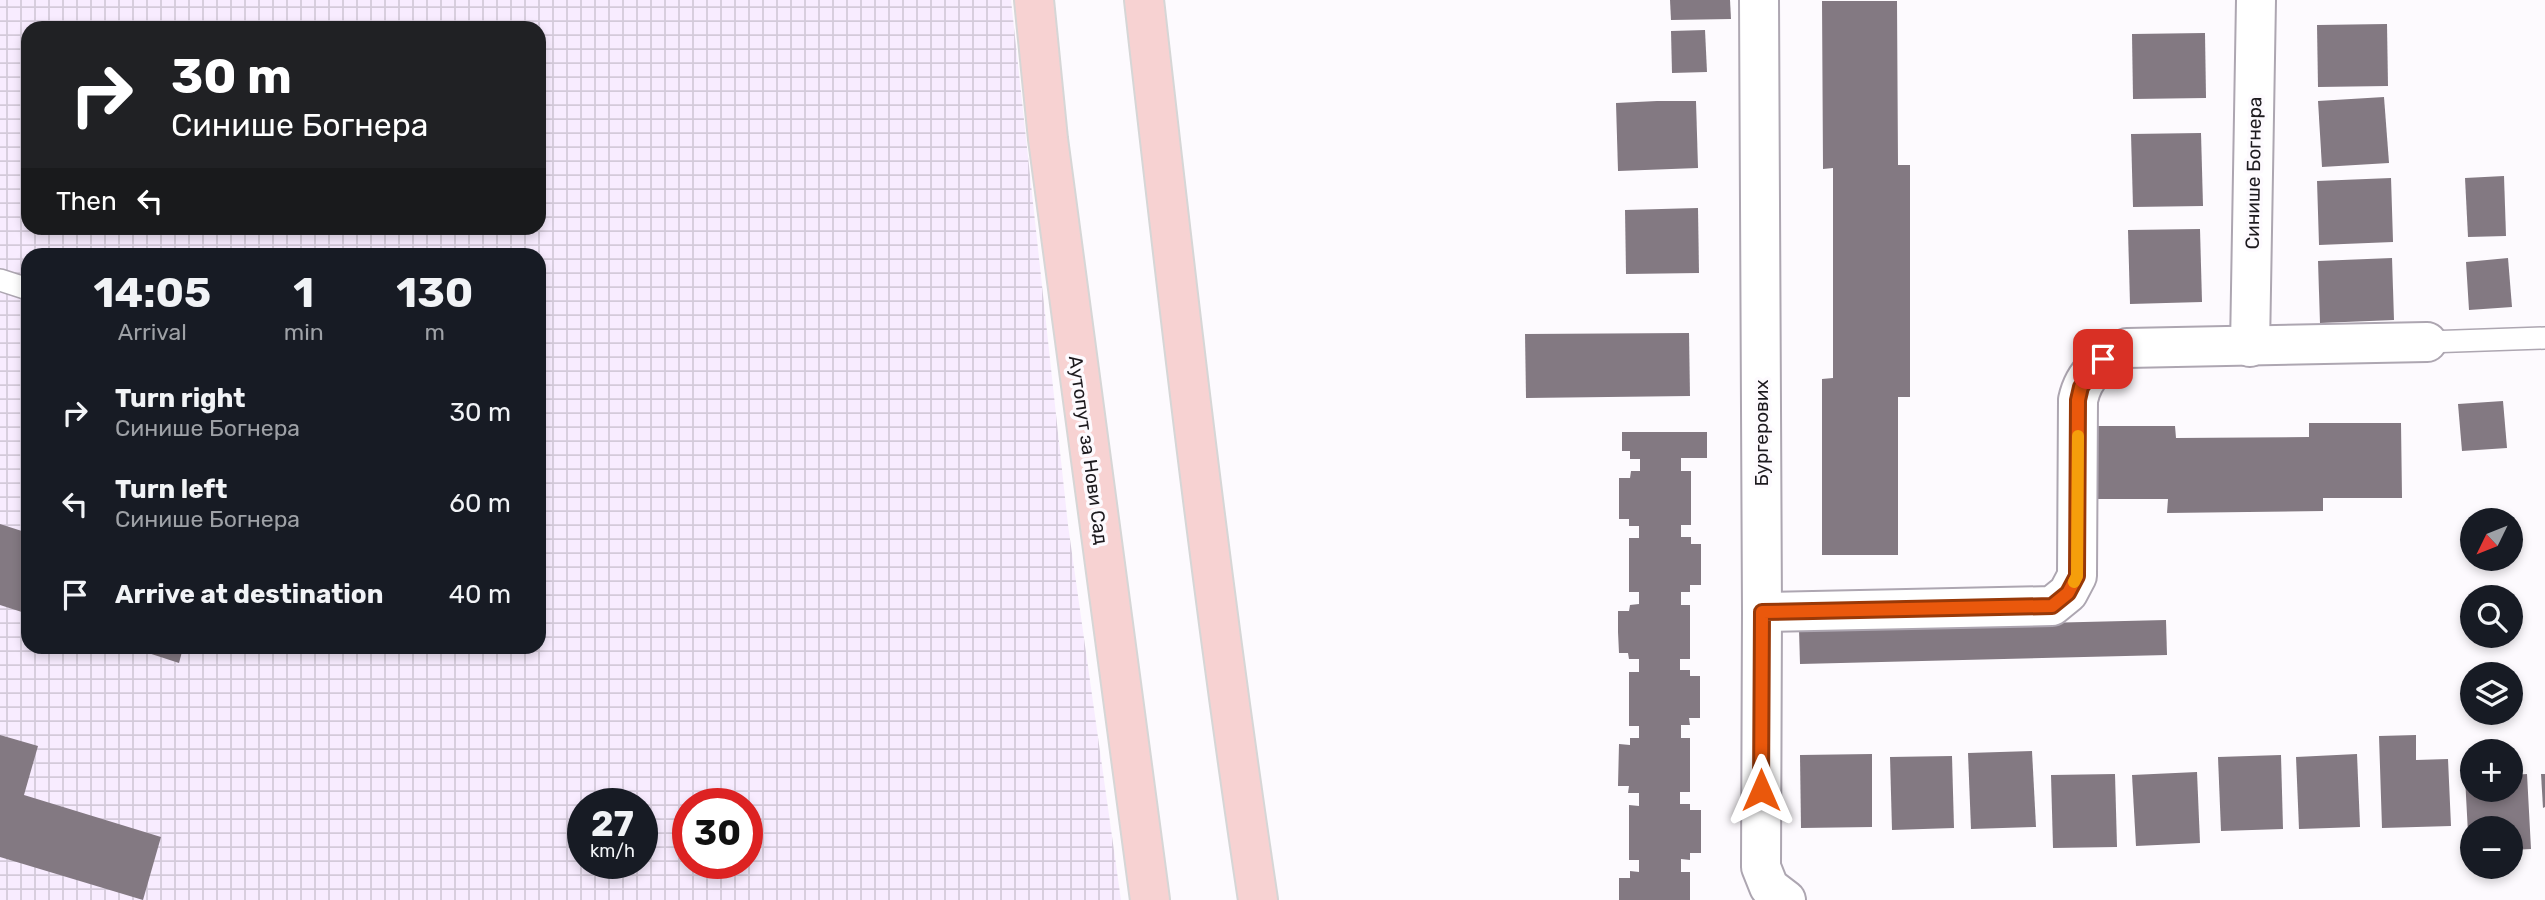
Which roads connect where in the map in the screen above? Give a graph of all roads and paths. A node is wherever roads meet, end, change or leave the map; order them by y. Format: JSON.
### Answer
{"nodes":[{"id":1,"x":1034,"y":0,"type":"edge"},
{"id":2,"x":1144,"y":0,"type":"edge"},
{"id":3,"x":1759,"y":0,"type":"edge"},
{"id":4,"x":2256,"y":0,"type":"edge"},
{"id":5,"x":0,"y":280,"type":"edge"},
{"id":6,"x":21,"y":287,"type":"edge"},
{"id":7,"x":2545,"y":338,"type":"edge"},
{"id":8,"x":2427,"y":342,"type":"joint"},
{"id":9,"x":2250,"y":346,"type":"junction"},
{"id":10,"x":1762,"y":612,"type":"junction"},
{"id":11,"x":1150,"y":900,"type":"edge"},
{"id":12,"x":1258,"y":900,"type":"edge"},
{"id":13,"x":1786,"y":900,"type":"edge"}],
"edges":[{"from":1,"to":11,"type":"main road","name":"Аутопут за Нови Сад"},
{"from":2,"to":12,"type":"main road"},
{"from":3,"to":10,"type":"street","name":"Бургерових"},
{"from":4,"to":9,"type":"street","name":"Синише Богнера"},
{"from":5,"to":6,"type":"lane"},
{"from":7,"to":8,"type":"lane"},
{"from":8,"to":9,"type":"street"},
{"from":9,"to":10,"type":"street"},
{"from":10,"to":13,"type":"street","name":"Бургерових"}]}
